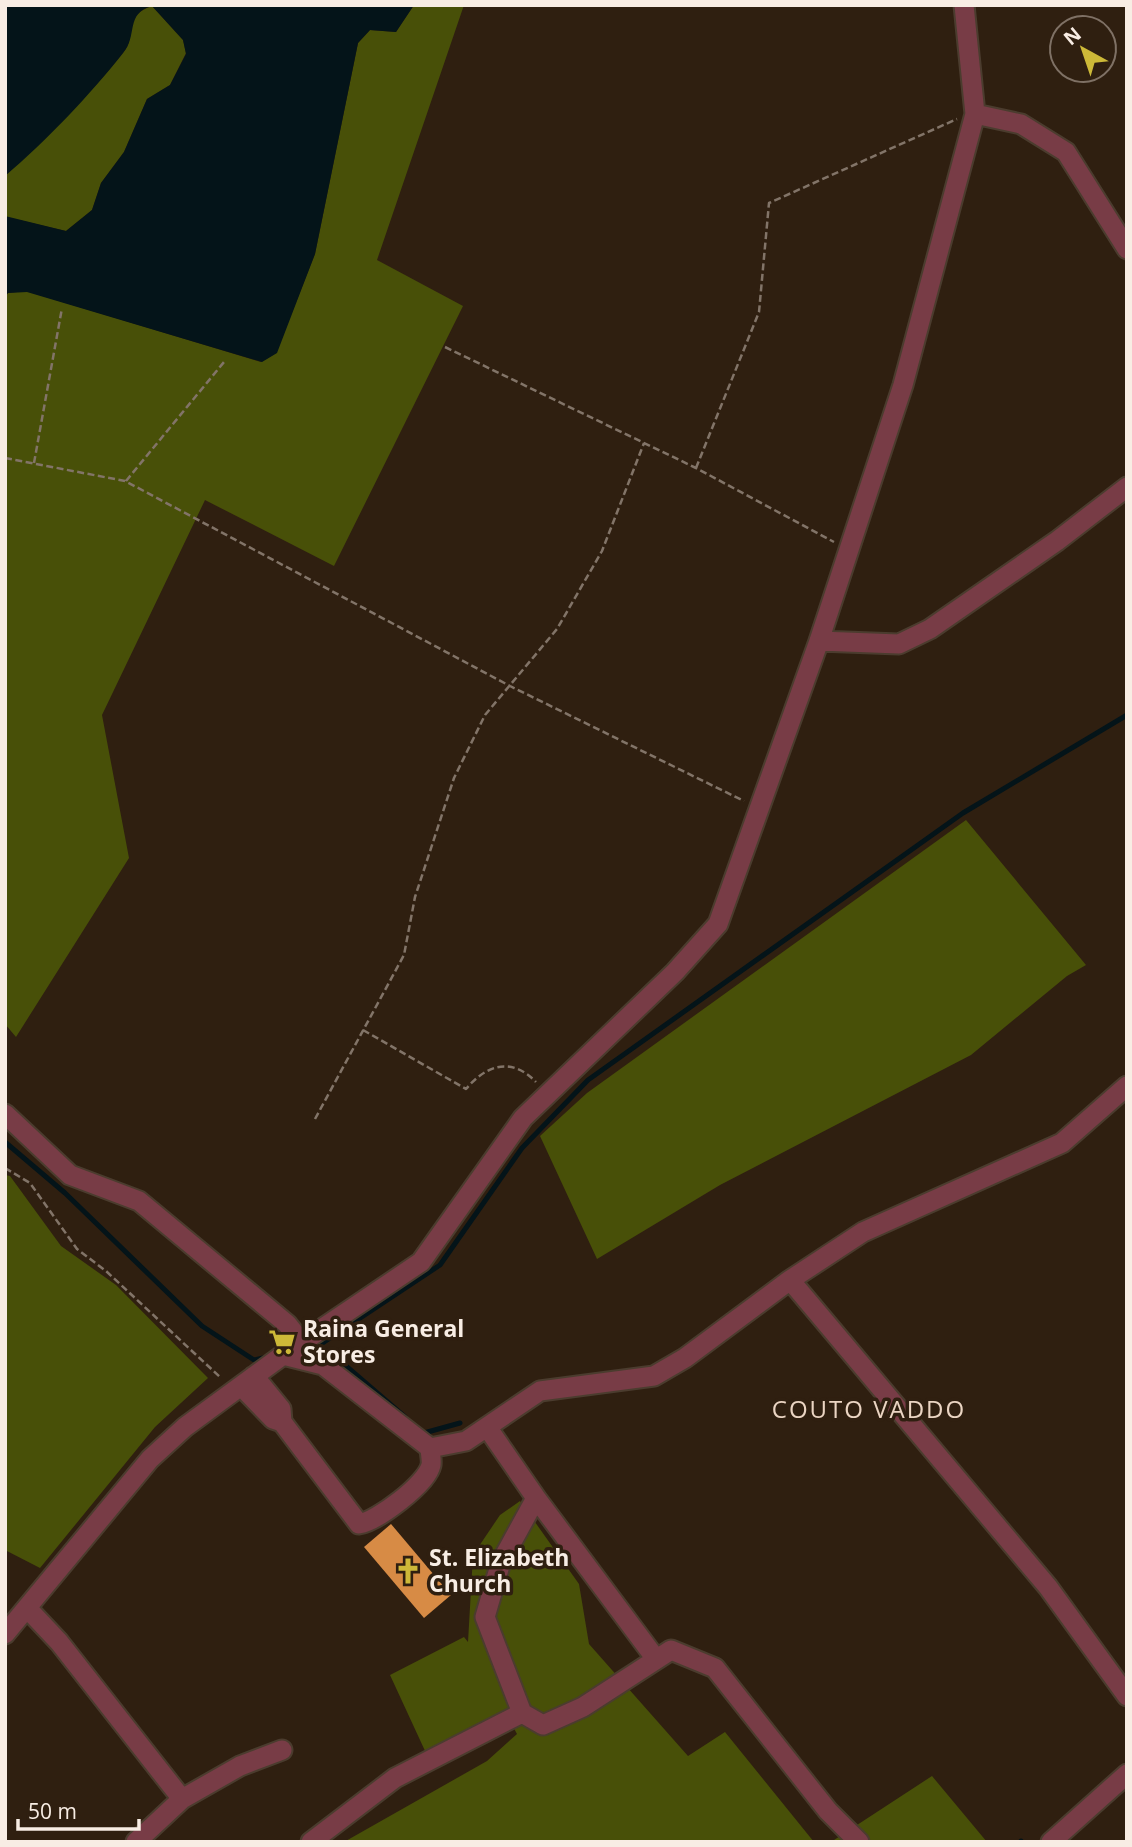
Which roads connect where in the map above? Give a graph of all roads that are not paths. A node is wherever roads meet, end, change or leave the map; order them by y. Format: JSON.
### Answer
{"nodes":[{"id":1,"x":964,"y":5,"type":"edge"},
{"id":2,"x":975,"y":114,"type":"junction"},
{"id":3,"x":1127,"y":249,"type":"edge"},
{"id":4,"x":1127,"y":487,"type":"edge"},
{"id":5,"x":819,"y":641,"type":"junction"},
{"id":6,"x":1127,"y":1086,"type":"edge"},
{"id":7,"x":5,"y":1114,"type":"edge"},
{"id":8,"x":790,"y":1280,"type":"junction"},
{"id":9,"x":292,"y":1350,"type":"junction"},
{"id":10,"x":243,"y":1384,"type":"junction"},
{"id":11,"x":487,"y":1427,"type":"junction"},
{"id":12,"x":430,"y":1448,"type":"junction"},
{"id":13,"x":536,"y":1498,"type":"junction"},
{"id":14,"x":27,"y":1608,"type":"junction"},
{"id":15,"x":5,"y":1634,"type":"edge"},
{"id":16,"x":656,"y":1659,"type":"junction"},
{"id":17,"x":1127,"y":1696,"type":"edge"},
{"id":18,"x":522,"y":1713,"type":"junction"},
{"id":19,"x":282,"y":1750,"type":"dead end"},
{"id":20,"x":1127,"y":1774,"type":"edge"},
{"id":21,"x":182,"y":1799,"type":"junction"},
{"id":22,"x":1052,"y":1841,"type":"edge"},
{"id":23,"x":136,"y":1842,"type":"edge"},
{"id":24,"x":312,"y":1842,"type":"edge"},
{"id":25,"x":859,"y":1842,"type":"edge"}],
"edges":[{"from":1,"to":2,"type":"street"},
{"from":2,"to":3,"type":"street"},
{"from":2,"to":5,"type":"street"},
{"from":4,"to":5,"type":"street"},
{"from":5,"to":9,"type":"street"},
{"from":6,"to":8,"type":"street"},
{"from":7,"to":9,"type":"street"},
{"from":8,"to":11,"type":"street"},
{"from":8,"to":17,"type":"street"},
{"from":9,"to":10,"type":"street"},
{"from":9,"to":12,"type":"street"},
{"from":10,"to":12,"type":"street"},
{"from":10,"to":14,"type":"street"},
{"from":11,"to":12,"type":"street"},
{"from":11,"to":13,"type":"street"},
{"from":13,"to":16,"type":"street"},
{"from":13,"to":18,"type":"street"},
{"from":14,"to":15,"type":"street"},
{"from":14,"to":21,"type":"street"},
{"from":16,"to":18,"type":"street"},
{"from":16,"to":25,"type":"street"},
{"from":18,"to":24,"type":"street"},
{"from":19,"to":21,"type":"street"},
{"from":20,"to":22,"type":"street"},
{"from":21,"to":23,"type":"street"}]}
